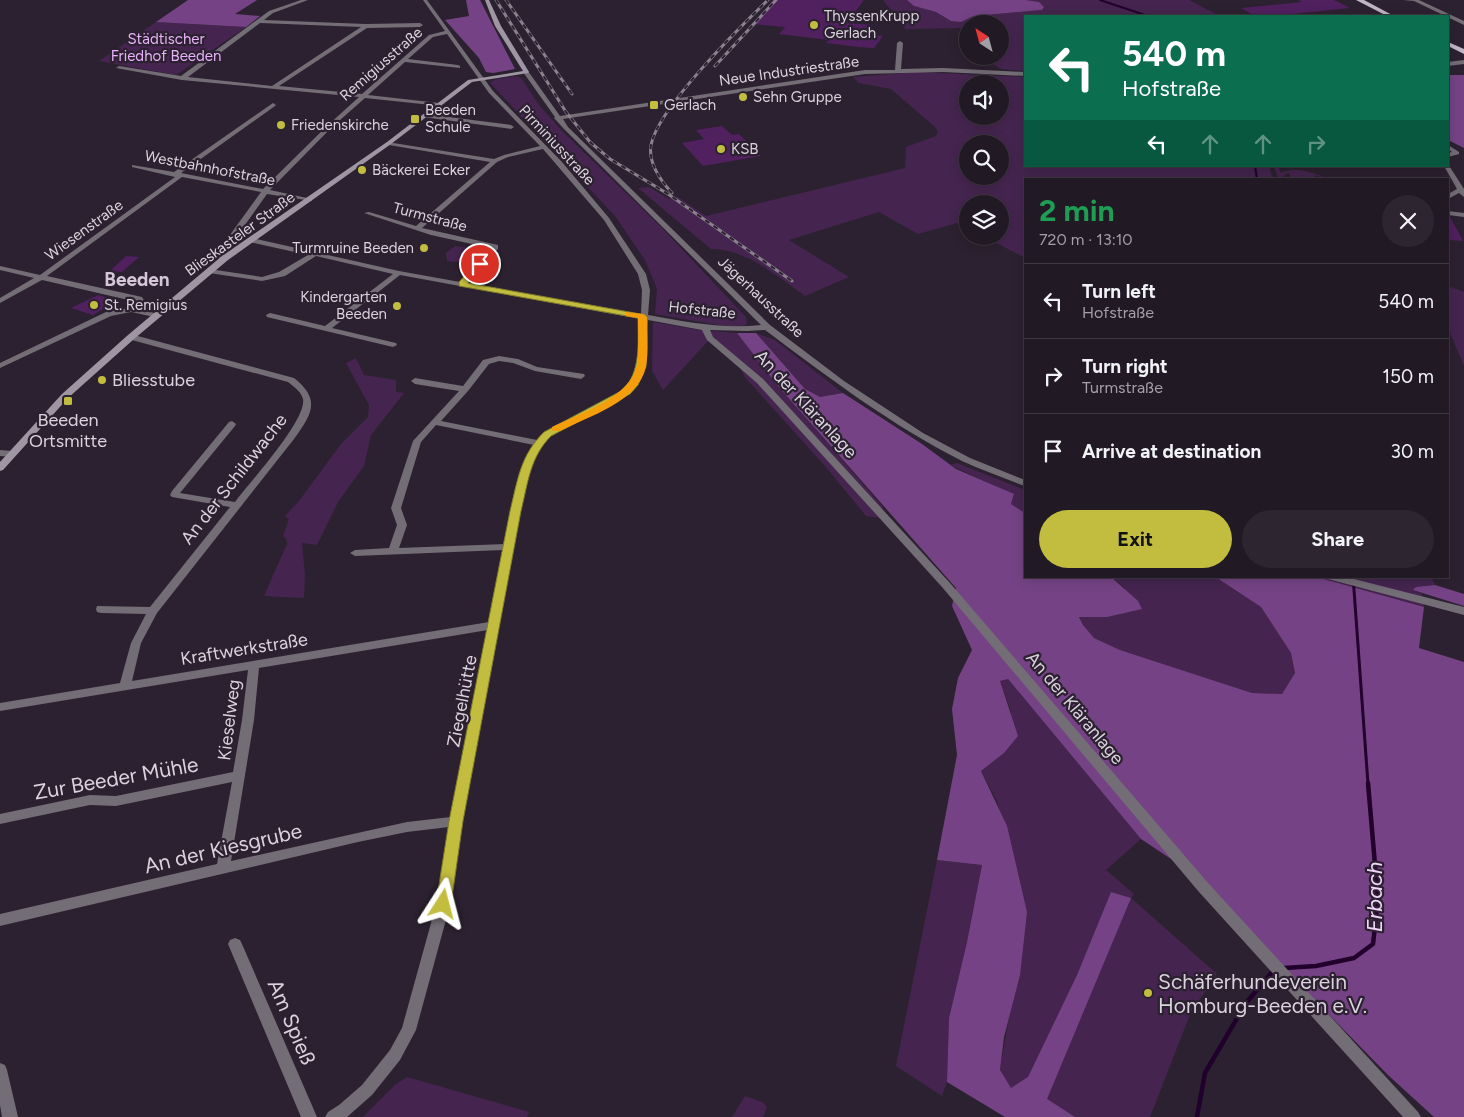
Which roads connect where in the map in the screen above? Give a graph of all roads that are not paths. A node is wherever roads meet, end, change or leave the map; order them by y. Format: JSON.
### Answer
{"nodes":[{"id":1,"x":306,"y":0,"type":"edge"},
{"id":2,"x":425,"y":0,"type":"edge"},
{"id":3,"x":487,"y":0,"type":"edge"},
{"id":4,"x":1359,"y":0,"type":"edge"},
{"id":5,"x":1405,"y":0,"type":"edge"},
{"id":6,"x":1414,"y":0,"type":"edge"},
{"id":7,"x":1389,"y":15,"type":"edge"},
{"id":8,"x":1447,"y":15,"type":"edge"},
{"id":9,"x":1449,"y":16,"type":"edge"},
{"id":10,"x":258,"y":21,"type":"junction"},
{"id":11,"x":1464,"y":23,"type":"edge"},
{"id":12,"x":420,"y":25,"type":"dead end"},
{"id":13,"x":366,"y":26,"type":"junction"},
{"id":14,"x":448,"y":32,"type":"junction"},
{"id":15,"x":900,"y":43,"type":"dead end"},
{"id":16,"x":1449,"y":44,"type":"edge"},
{"id":17,"x":1464,"y":52,"type":"edge"},
{"id":18,"x":403,"y":60,"type":"junction"},
{"id":19,"x":1464,"y":62,"type":"edge"},
{"id":20,"x":1449,"y":64,"type":"edge"},
{"id":21,"x":458,"y":67,"type":"dead end"},
{"id":22,"x":119,"y":68,"type":"dead end"},
{"id":23,"x":898,"y":70,"type":"junction"},
{"id":24,"x":526,"y":72,"type":"junction"},
{"id":25,"x":1024,"y":74,"type":"edge"},
{"id":26,"x":182,"y":78,"type":"junction"},
{"id":27,"x":480,"y":78,"type":"junction"},
{"id":28,"x":274,"y":87,"type":"junction"},
{"id":29,"x":364,"y":95,"type":"junction"},
{"id":30,"x":273,"y":105,"type":"dead end"},
{"id":31,"x":440,"y":105,"type":"junction"},
{"id":32,"x":425,"y":116,"type":"junction"},
{"id":33,"x":558,"y":118,"type":"junction"},
{"id":34,"x":510,"y":127,"type":"dead end"},
{"id":35,"x":389,"y":143,"type":"junction"},
{"id":36,"x":545,"y":147,"type":"junction"},
{"id":37,"x":1449,"y":148,"type":"edge"},
{"id":38,"x":1449,"y":155,"type":"edge"},
{"id":39,"x":495,"y":161,"type":"junction"},
{"id":40,"x":134,"y":166,"type":"dead end"},
{"id":41,"x":1448,"y":167,"type":"edge"},
{"id":42,"x":177,"y":175,"type":"junction"},
{"id":43,"x":264,"y":191,"type":"junction"},
{"id":44,"x":1462,"y":192,"type":"edge"},
{"id":45,"x":1449,"y":197,"type":"edge"},
{"id":46,"x":310,"y":200,"type":"junction"},
{"id":47,"x":367,"y":213,"type":"dead end"},
{"id":48,"x":1449,"y":213,"type":"edge"},
{"id":49,"x":1464,"y":215,"type":"edge"},
{"id":50,"x":417,"y":229,"type":"junction"},
{"id":51,"x":252,"y":240,"type":"junction"},
{"id":52,"x":314,"y":255,"type":"junction"},
{"id":53,"x":226,"y":258,"type":"junction"},
{"id":54,"x":0,"y":268,"type":"edge"},
{"id":55,"x":209,"y":271,"type":"junction"},
{"id":56,"x":399,"y":273,"type":"junction"},
{"id":57,"x":43,"y":277,"type":"junction"},
{"id":58,"x":462,"y":284,"type":"junction"},
{"id":59,"x":0,"y":301,"type":"edge"},
{"id":60,"x":131,"y":310,"type":"junction"},
{"id":61,"x":270,"y":315,"type":"dead end"},
{"id":62,"x":156,"y":316,"type":"junction"},
{"id":63,"x":643,"y":317,"type":"junction"},
{"id":64,"x":766,"y":327,"type":"junction"},
{"id":65,"x":327,"y":328,"type":"junction"},
{"id":66,"x":706,"y":328,"type":"junction"},
{"id":67,"x":131,"y":337,"type":"junction"},
{"id":68,"x":393,"y":345,"type":"dead end"},
{"id":69,"x":0,"y":366,"type":"edge"},
{"id":70,"x":581,"y":376,"type":"dead end"},
{"id":71,"x":415,"y":381,"type":"dead end"},
{"id":72,"x":465,"y":389,"type":"junction"},
{"id":73,"x":434,"y":422,"type":"junction"},
{"id":74,"x":232,"y":424,"type":"dead end"},
{"id":75,"x":538,"y":443,"type":"junction"},
{"id":76,"x":0,"y":453,"type":"edge"},
{"id":77,"x":12,"y":454,"type":"junction"},
{"id":78,"x":0,"y":468,"type":"edge"},
{"id":79,"x":1024,"y":483,"type":"edge"},
{"id":80,"x":237,"y":505,"type":"junction"},
{"id":81,"x":509,"y":547,"type":"junction"},
{"id":82,"x":393,"y":552,"type":"junction"},
{"id":83,"x":355,"y":553,"type":"dead end"},
{"id":84,"x":1337,"y":578,"type":"edge"},
{"id":85,"x":101,"y":609,"type":"dead end"},
{"id":86,"x":153,"y":611,"type":"junction"},
{"id":87,"x":1464,"y":611,"type":"edge"},
{"id":88,"x":494,"y":625,"type":"junction"},
{"id":89,"x":254,"y":665,"type":"junction"},
{"id":90,"x":125,"y":686,"type":"junction"},
{"id":91,"x":0,"y":707,"type":"edge"},
{"id":92,"x":239,"y":776,"type":"junction"},
{"id":93,"x":0,"y":819,"type":"edge"},
{"id":94,"x":456,"y":821,"type":"junction"},
{"id":95,"x":223,"y":869,"type":"junction"},
{"id":96,"x":0,"y":920,"type":"edge"},
{"id":97,"x":236,"y":944,"type":"dead end"},
{"id":98,"x":0,"y":1070,"type":"edge"},
{"id":99,"x":10,"y":1117,"type":"edge"},
{"id":100,"x":309,"y":1117,"type":"edge"},
{"id":101,"x":333,"y":1117,"type":"edge"},
{"id":102,"x":1414,"y":1117,"type":"edge"}],
"edges":[{"from":1,"to":10,"type":"street"},
{"from":2,"to":14,"type":"street","name":"Pirminiusstraße"},
{"from":3,"to":24,"type":"street"},
{"from":4,"to":7,"type":"main road"},
{"from":5,"to":6,"type":"street"},
{"from":6,"to":8,"type":"street"},
{"from":9,"to":11,"type":"street"},
{"from":10,"to":13,"type":"street"},
{"from":10,"to":26,"type":"street"},
{"from":12,"to":13,"type":"street"},
{"from":13,"to":28,"type":"street"},
{"from":14,"to":18,"type":"street","name":"Remigiusstraße"},
{"from":14,"to":27,"type":"street","name":"Pirminiusstraße"},
{"from":15,"to":23,"type":"street"},
{"from":16,"to":17,"type":"main road"},
{"from":18,"to":21,"type":"street"},
{"from":18,"to":29,"type":"street","name":"Remigiusstraße"},
{"from":19,"to":20,"type":"street"},
{"from":22,"to":26,"type":"street"},
{"from":23,"to":25,"type":"street","name":"Neue Industriestraße"},
{"from":23,"to":33,"type":"street","name":"Neue Industriestraße"},
{"from":24,"to":27,"type":"street","name":"Blieskasteler Straße"},
{"from":24,"to":33,"type":"street","name":"Jägerhausstraße"},
{"from":26,"to":28,"type":"street"},
{"from":27,"to":31,"type":"street","name":"Blieskasteler Straße"},
{"from":27,"to":36,"type":"street","name":"Pirminiusstraße"},
{"from":28,"to":29,"type":"street"},
{"from":29,"to":31,"type":"street"},
{"from":29,"to":43,"type":"street","name":"Remigiusstraße"},
{"from":30,"to":42,"type":"street","name":"Wiesenstraße"},
{"from":31,"to":32,"type":"street","name":"Blieskasteler Straße"},
{"from":32,"to":34,"type":"street"},
{"from":32,"to":35,"type":"street","name":"Blieskasteler Straße"},
{"from":33,"to":64,"type":"street","name":"Jägerhausstraße"},
{"from":35,"to":39,"type":"street"},
{"from":35,"to":46,"type":"street","name":"Blieskasteler Straße"},
{"from":36,"to":39,"type":"street"},
{"from":36,"to":63,"type":"street","name":"Pirminiusstraße"},
{"from":37,"to":38,"type":"street"},
{"from":39,"to":50,"type":"street"},
{"from":40,"to":42,"type":"street","name":"Westbahnhofstraße"},
{"from":41,"to":44,"type":"street"},
{"from":42,"to":43,"type":"street","name":"Westbahnhofstraße"},
{"from":42,"to":57,"type":"street","name":"Wiesenstraße"},
{"from":43,"to":46,"type":"street","name":"Westbahnhofstraße"},
{"from":43,"to":53,"type":"street","name":"Remigiusstraße"},
{"from":44,"to":45,"type":"street"},
{"from":46,"to":51,"type":"street","name":"Blieskasteler Straße"},
{"from":47,"to":50,"type":"street","name":"Turmstraße"},
{"from":48,"to":49,"type":"street"},
{"from":50,"to":58,"type":"street","name":"Turmstraße"},
{"from":51,"to":52,"type":"street","name":"Hofstraße"},
{"from":51,"to":53,"type":"street","name":"Blieskasteler Straße"},
{"from":52,"to":55,"type":"street"},
{"from":52,"to":56,"type":"street","name":"Hofstraße"},
{"from":53,"to":55,"type":"street","name":"Blieskasteler Straße"},
{"from":54,"to":57,"type":"street"},
{"from":55,"to":62,"type":"street","name":"Blieskasteler Straße"},
{"from":56,"to":58,"type":"street","name":"Hofstraße"},
{"from":56,"to":65,"type":"street"},
{"from":57,"to":59,"type":"street","name":"Wiesenstraße"},
{"from":57,"to":60,"type":"street"},
{"from":58,"to":63,"type":"street","name":"Hofstraße"},
{"from":60,"to":62,"type":"street"},
{"from":60,"to":69,"type":"street"},
{"from":61,"to":65,"type":"street"},
{"from":62,"to":67,"type":"street","name":"Blieskasteler Straße"},
{"from":63,"to":66,"type":"street","name":"Hofstraße"},
{"from":63,"to":75,"type":"street","name":"Ziegelhütte"},
{"from":64,"to":66,"type":"street","name":"Hofstraße"},
{"from":64,"to":79,"type":"street","name":"Jägerhausstraße"},
{"from":65,"to":68,"type":"street"},
{"from":66,"to":102,"type":"street","name":"An der Kläranlage"},
{"from":67,"to":77,"type":"street","name":"Blieskasteler Straße"},
{"from":67,"to":80,"type":"street","name":"An der Schildwache"},
{"from":70,"to":72,"type":"street"},
{"from":71,"to":72,"type":"street"},
{"from":72,"to":73,"type":"street"},
{"from":73,"to":75,"type":"street"},
{"from":73,"to":82,"type":"street"},
{"from":74,"to":80,"type":"street"},
{"from":75,"to":81,"type":"street","name":"Ziegelhütte"},
{"from":76,"to":77,"type":"street"},
{"from":77,"to":78,"type":"street","name":"Blieskasteler Straße"},
{"from":80,"to":86,"type":"street","name":"An der Schildwache"},
{"from":81,"to":82,"type":"street"},
{"from":81,"to":88,"type":"street","name":"Ziegelhütte"},
{"from":82,"to":83,"type":"street"},
{"from":84,"to":87,"type":"street"},
{"from":85,"to":86,"type":"street"},
{"from":86,"to":90,"type":"street","name":"An der Schildwache"},
{"from":88,"to":89,"type":"street","name":"Kraftwerkstraße"},
{"from":88,"to":94,"type":"street","name":"Ziegelhütte"},
{"from":89,"to":90,"type":"street","name":"Kraftwerkstraße"},
{"from":89,"to":92,"type":"street","name":"Kieselweg"},
{"from":90,"to":91,"type":"street","name":"Kraftwerkstraße"},
{"from":92,"to":93,"type":"street","name":"Zur Beeder Mühle"},
{"from":92,"to":95,"type":"street","name":"Kieselweg"},
{"from":94,"to":95,"type":"street","name":"An der Kiesgrube"},
{"from":94,"to":101,"type":"street","name":"Ziegelhütte"},
{"from":95,"to":96,"type":"street","name":"An der Kiesgrube"},
{"from":97,"to":100,"type":"street","name":"Am Spieß"},
{"from":98,"to":99,"type":"street"}]}
